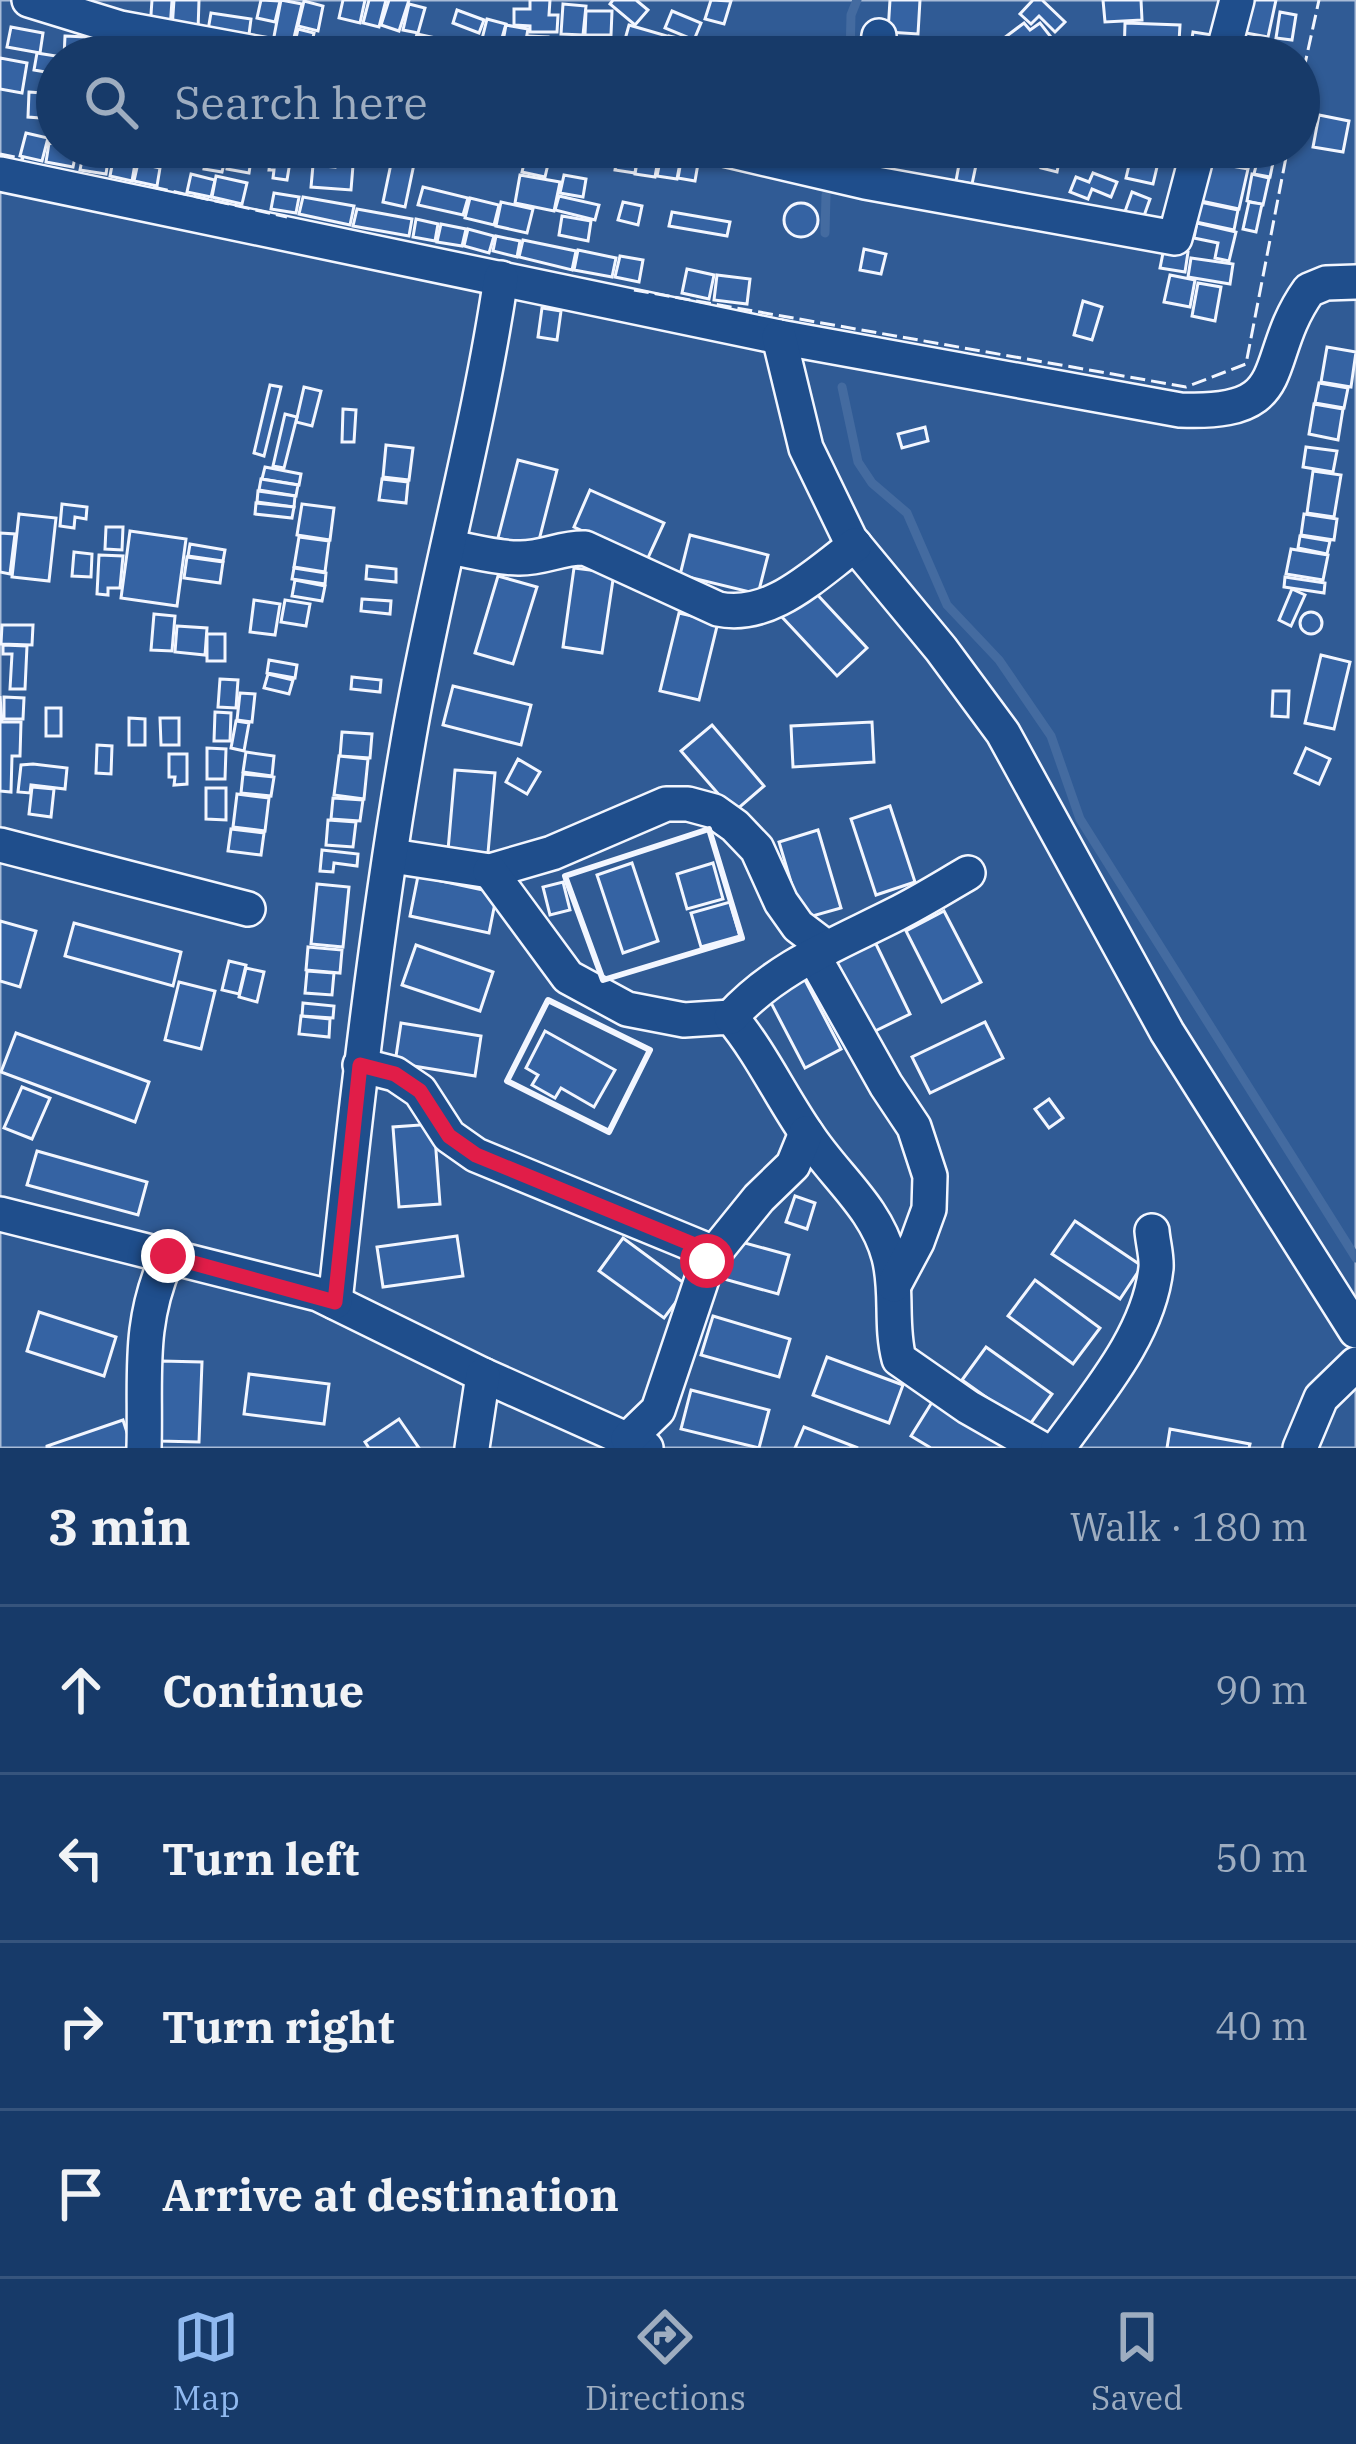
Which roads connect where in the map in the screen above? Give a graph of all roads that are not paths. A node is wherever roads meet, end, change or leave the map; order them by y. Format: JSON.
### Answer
{"nodes":[{"id":1,"x":29,"y":0,"type":"edge"},
{"id":2,"x":1237,"y":0,"type":"edge"},
{"id":3,"x":163,"y":36,"type":"edge"},
{"id":4,"x":1228,"y":36,"type":"edge"},
{"id":5,"x":805,"y":168,"type":"edge"},
{"id":6,"x":866,"y":168,"type":"edge"},
{"id":7,"x":1193,"y":168,"type":"edge"},
{"id":8,"x":0,"y":174,"type":"edge"},
{"id":9,"x":865,"y":182,"type":"junction"},
{"id":10,"x":501,"y":278,"type":"junction"},
{"id":11,"x":1356,"y":282,"type":"edge"},
{"id":12,"x":779,"y":337,"type":"junction"},
{"id":13,"x":855,"y":545,"type":"junction"},
{"id":14,"x":450,"y":547,"type":"junction"},
{"id":15,"x":0,"y":845,"type":"edge"},
{"id":16,"x":392,"y":856,"type":"junction"},
{"id":17,"x":490,"y":871,"type":"junction"},
{"id":18,"x":968,"y":873,"type":"dead end"},
{"id":19,"x":248,"y":909,"type":"dead end"},
{"id":20,"x":820,"y":951,"type":"junction"},
{"id":21,"x":731,"y":1017,"type":"junction"},
{"id":22,"x":360,"y":1065,"type":"junction"},
{"id":23,"x":806,"y":1133,"type":"junction"},
{"id":24,"x":0,"y":1214,"type":"edge"},
{"id":25,"x":1151,"y":1231,"type":"dead end"},
{"id":26,"x":714,"y":1253,"type":"junction"},
{"id":27,"x":168,"y":1256,"type":"junction"},
{"id":28,"x":894,"y":1285,"type":"junction"},
{"id":29,"x":335,"y":1302,"type":"junction"},
{"id":30,"x":1356,"y":1331,"type":"edge"},
{"id":31,"x":1356,"y":1364,"type":"edge"},
{"id":32,"x":483,"y":1375,"type":"junction"},
{"id":33,"x":637,"y":1443,"type":"edge"},
{"id":34,"x":145,"y":1448,"type":"edge"},
{"id":35,"x":472,"y":1448,"type":"edge"},
{"id":36,"x":1040,"y":1448,"type":"edge"},
{"id":37,"x":1058,"y":1448,"type":"edge"},
{"id":38,"x":1300,"y":1448,"type":"edge"}],
"edges":[{"from":1,"to":3,"type":"street"},
{"from":2,"to":4,"type":"street"},
{"from":5,"to":9,"type":"street"},
{"from":6,"to":9,"type":"street"},
{"from":7,"to":9,"type":"street"},
{"from":8,"to":10,"type":"street"},
{"from":10,"to":12,"type":"street"},
{"from":10,"to":14,"type":"street"},
{"from":11,"to":12,"type":"street"},
{"from":12,"to":13,"type":"street"},
{"from":13,"to":14,"type":"street"},
{"from":13,"to":30,"type":"street"},
{"from":14,"to":16,"type":"street"},
{"from":15,"to":19,"type":"street"},
{"from":16,"to":17,"type":"street"},
{"from":16,"to":22,"type":"street"},
{"from":17,"to":20,"type":"street"},
{"from":17,"to":21,"type":"street"},
{"from":18,"to":20,"type":"street"},
{"from":20,"to":21,"type":"street"},
{"from":20,"to":28,"type":"street"},
{"from":21,"to":23,"type":"street"},
{"from":22,"to":26,"type":"street"},
{"from":22,"to":29,"type":"street"},
{"from":23,"to":26,"type":"street"},
{"from":23,"to":28,"type":"street"},
{"from":24,"to":27,"type":"street"},
{"from":25,"to":37,"type":"street"},
{"from":26,"to":33,"type":"street"},
{"from":27,"to":29,"type":"street"},
{"from":27,"to":34,"type":"street"},
{"from":28,"to":36,"type":"street"},
{"from":29,"to":32,"type":"street"},
{"from":31,"to":38,"type":"street"},
{"from":32,"to":33,"type":"street"},
{"from":32,"to":35,"type":"street"}]}
